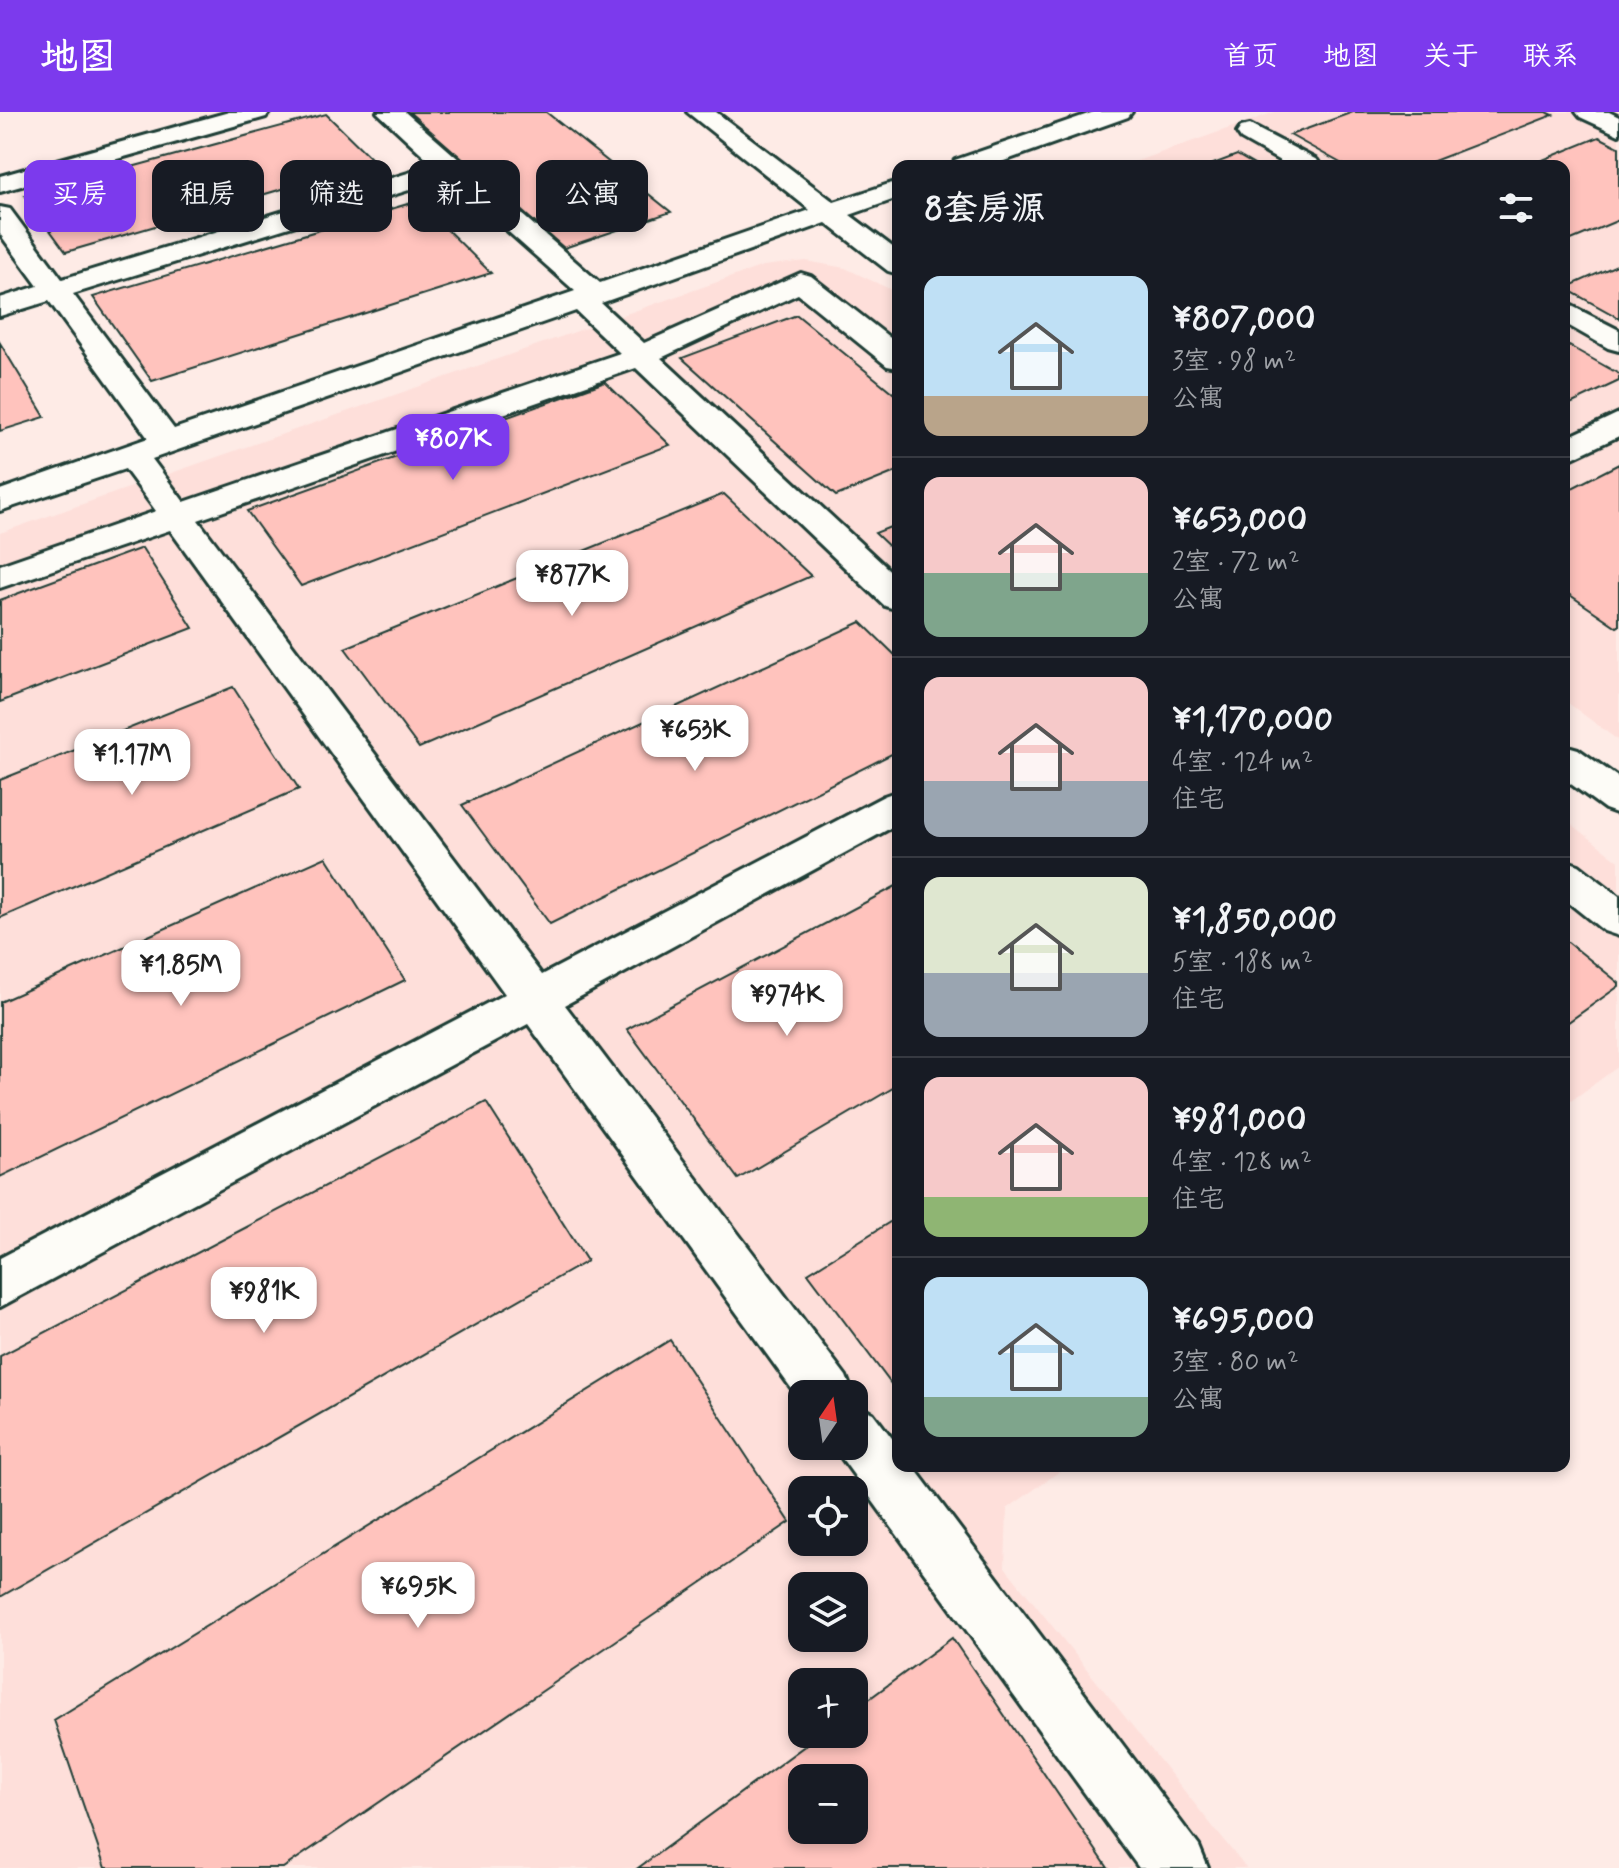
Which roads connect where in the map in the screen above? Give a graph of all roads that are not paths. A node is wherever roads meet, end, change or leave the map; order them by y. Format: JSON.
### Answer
{"nodes":[{"id":1,"x":257,"y":112,"type":"edge"},
{"id":2,"x":390,"y":112,"type":"edge"},
{"id":3,"x":700,"y":112,"type":"edge"},
{"id":4,"x":1119,"y":112,"type":"edge"},
{"id":5,"x":1589,"y":112,"type":"edge"},
{"id":6,"x":1619,"y":127,"type":"edge"},
{"id":7,"x":1250,"y":133,"type":"dead end"},
{"id":8,"x":444,"y":160,"type":"edge"},
{"id":9,"x":981,"y":160,"type":"edge"},
{"id":10,"x":1297,"y":160,"type":"edge"},
{"id":11,"x":408,"y":182,"type":"edge"},
{"id":12,"x":0,"y":184,"type":"edge"},
{"id":13,"x":892,"y":191,"type":"edge"},
{"id":14,"x":828,"y":213,"type":"junction"},
{"id":15,"x":0,"y":215,"type":"edge"},
{"id":16,"x":520,"y":232,"type":"edge"},
{"id":17,"x":892,"y":261,"type":"edge"},
{"id":18,"x":55,"y":290,"type":"junction"},
{"id":19,"x":588,"y":297,"type":"junction"},
{"id":20,"x":0,"y":307,"type":"edge"},
{"id":21,"x":1570,"y":314,"type":"edge"},
{"id":22,"x":1619,"y":342,"type":"edge"},
{"id":23,"x":892,"y":354,"type":"edge"},
{"id":24,"x":641,"y":356,"type":"junction"},
{"id":25,"x":1619,"y":423,"type":"edge"},
{"id":26,"x":150,"y":449,"type":"junction"},
{"id":27,"x":1570,"y":449,"type":"edge"},
{"id":28,"x":0,"y":501,"type":"edge"},
{"id":29,"x":177,"y":516,"type":"junction"},
{"id":30,"x":0,"y":577,"type":"edge"},
{"id":31,"x":892,"y":592,"type":"edge"},
{"id":32,"x":1570,"y":763,"type":"edge"},
{"id":33,"x":1619,"y":799,"type":"edge"},
{"id":34,"x":892,"y":809,"type":"edge"},
{"id":35,"x":1570,"y":881,"type":"edge"},
{"id":36,"x":1619,"y":919,"type":"edge"},
{"id":37,"x":534,"y":999,"type":"junction"},
{"id":38,"x":0,"y":1284,"type":"edge"},
{"id":39,"x":817,"y":1380,"type":"edge"},
{"id":40,"x":868,"y":1450,"type":"edge"},
{"id":41,"x":1177,"y":1868,"type":"edge"}],
"edges":[{"from":1,"to":12,"type":"street"},
{"from":2,"to":8,"type":"street"},
{"from":3,"to":14,"type":"street"},
{"from":4,"to":9,"type":"street"},
{"from":5,"to":6,"type":"street"},
{"from":7,"to":10,"type":"street"},
{"from":11,"to":18,"type":"street"},
{"from":13,"to":14,"type":"street"},
{"from":14,"to":17,"type":"street"},
{"from":14,"to":19,"type":"street"},
{"from":15,"to":18,"type":"street"},
{"from":16,"to":19,"type":"street"},
{"from":18,"to":20,"type":"street"},
{"from":18,"to":26,"type":"street"},
{"from":19,"to":24,"type":"street"},
{"from":19,"to":26,"type":"street"},
{"from":21,"to":22,"type":"street"},
{"from":23,"to":24,"type":"street"},
{"from":24,"to":29,"type":"street"},
{"from":24,"to":31,"type":"street"},
{"from":25,"to":27,"type":"street"},
{"from":26,"to":28,"type":"street"},
{"from":26,"to":29,"type":"street"},
{"from":29,"to":30,"type":"street"},
{"from":29,"to":37,"type":"street"},
{"from":32,"to":33,"type":"street"},
{"from":34,"to":37,"type":"street"},
{"from":35,"to":36,"type":"street"},
{"from":37,"to":38,"type":"street"},
{"from":37,"to":39,"type":"street"},
{"from":40,"to":41,"type":"street"}]}
